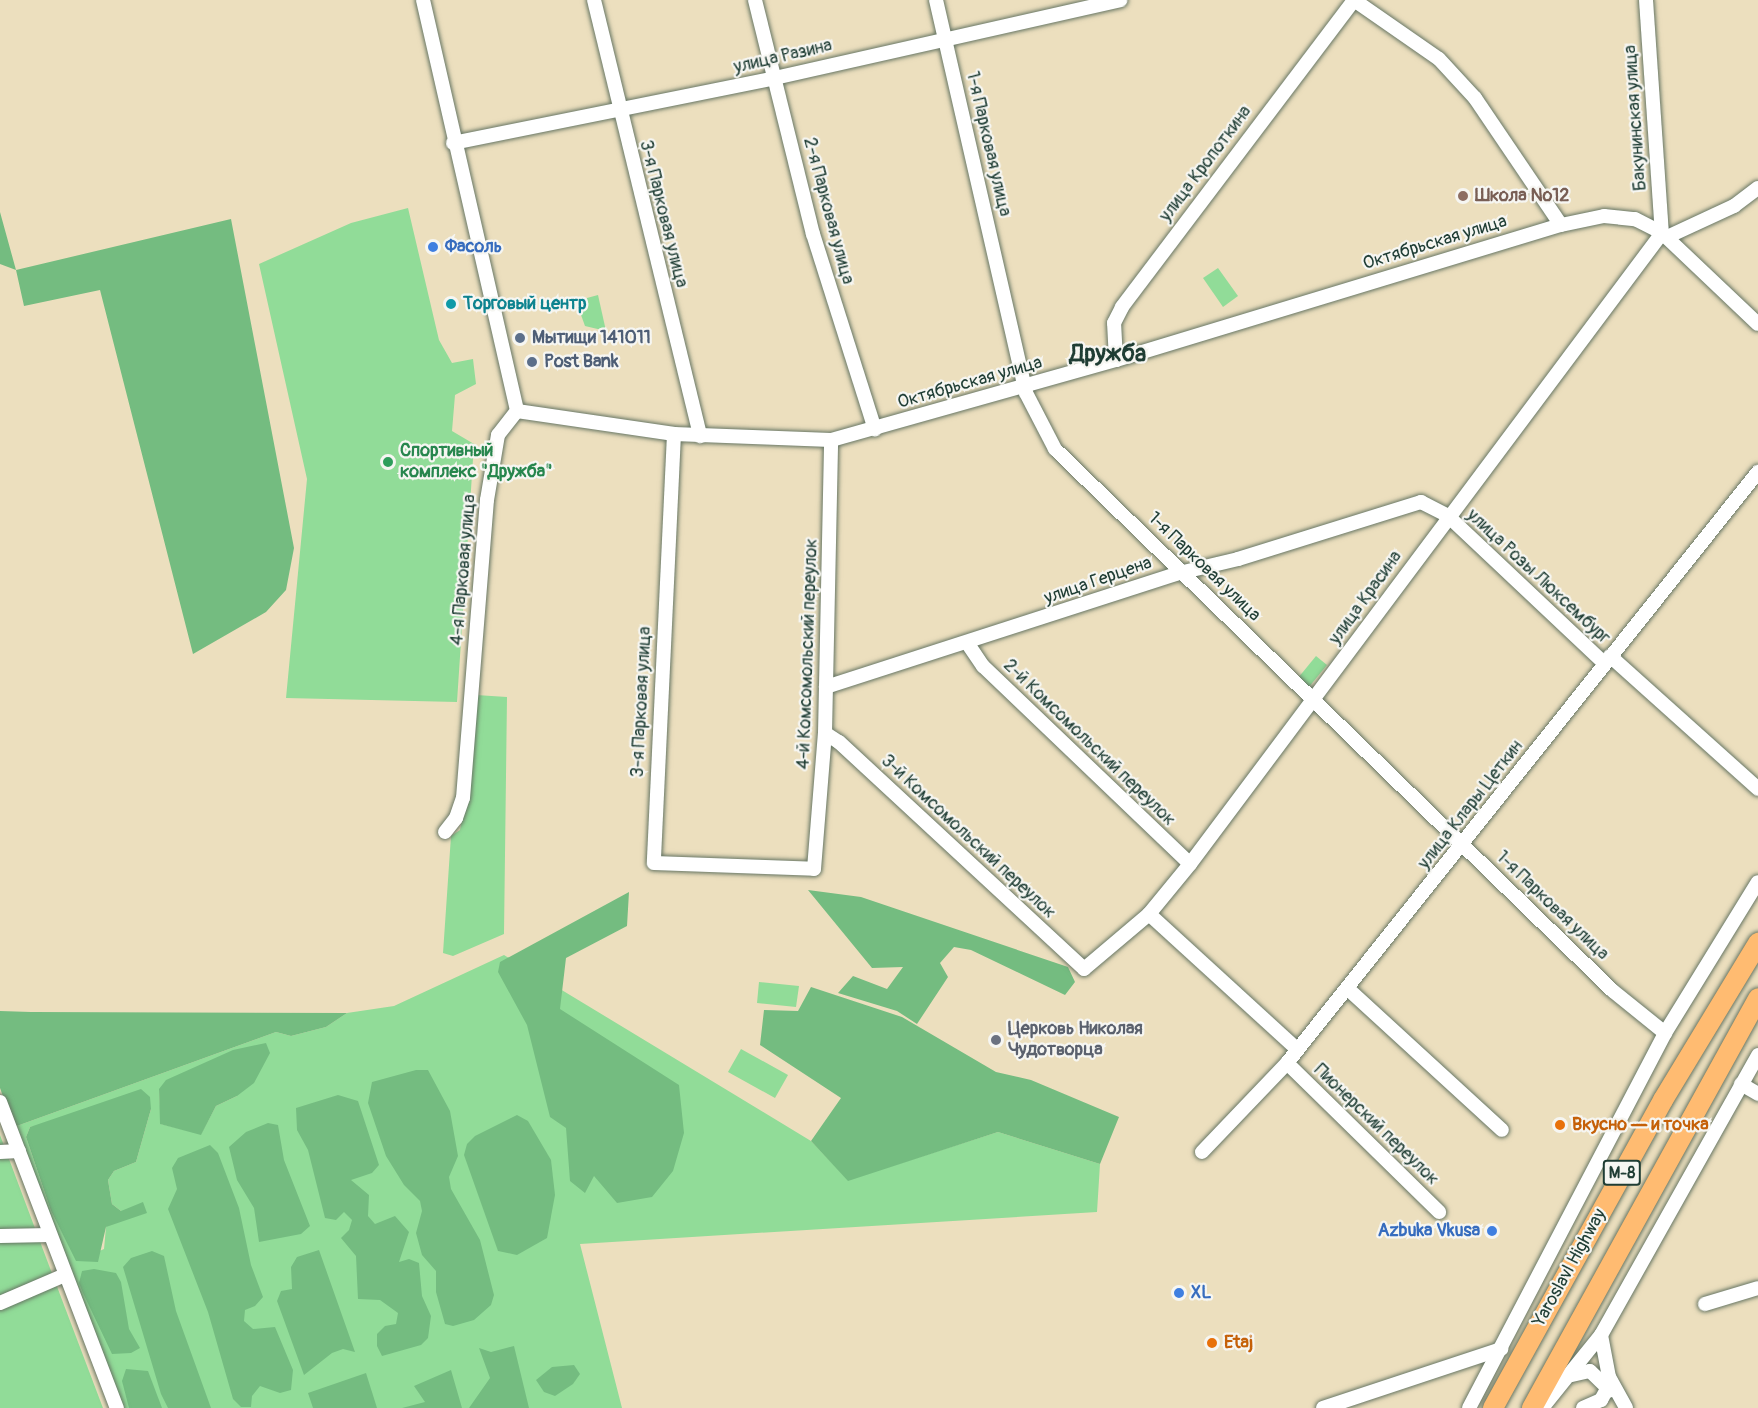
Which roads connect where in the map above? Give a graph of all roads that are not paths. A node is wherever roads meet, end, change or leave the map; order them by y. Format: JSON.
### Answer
{"nodes":[{"id":1,"x":423,"y":0,"type":"edge"},
{"id":2,"x":594,"y":0,"type":"edge"},
{"id":3,"x":755,"y":0,"type":"edge"},
{"id":4,"x":936,"y":0,"type":"edge"},
{"id":5,"x":1120,"y":0,"type":"edge"},
{"id":6,"x":1354,"y":0,"type":"edge"},
{"id":7,"x":1646,"y":0,"type":"edge"},
{"id":8,"x":945,"y":37,"type":"junction"},
{"id":9,"x":775,"y":78,"type":"junction"},
{"id":10,"x":619,"y":110,"type":"junction"},
{"id":11,"x":453,"y":143,"type":"junction"},
{"id":12,"x":1758,"y":188,"type":"edge"},
{"id":13,"x":1561,"y":225,"type":"junction"},
{"id":14,"x":1664,"y":235,"type":"junction"},
{"id":15,"x":1758,"y":324,"type":"edge"},
{"id":16,"x":1116,"y":360,"type":"junction"},
{"id":17,"x":1024,"y":386,"type":"junction"},
{"id":18,"x":517,"y":411,"type":"junction"},
{"id":19,"x":875,"y":429,"type":"junction"},
{"id":20,"x":674,"y":434,"type":"junction"},
{"id":21,"x":700,"y":436,"type":"junction"},
{"id":22,"x":831,"y":440,"type":"junction"},
{"id":23,"x":1758,"y":472,"type":"edge"},
{"id":24,"x":1448,"y":516,"type":"junction"},
{"id":25,"x":1187,"y":573,"type":"junction"},
{"id":26,"x":968,"y":644,"type":"junction"},
{"id":27,"x":1607,"y":660,"type":"junction"},
{"id":28,"x":826,"y":687,"type":"junction"},
{"id":29,"x":1313,"y":701,"type":"junction"},
{"id":30,"x":825,"y":733,"type":"junction"},
{"id":31,"x":1758,"y":789,"type":"edge"},
{"id":32,"x":445,"y":832,"type":"dead end"},
{"id":33,"x":1463,"y":845,"type":"junction"},
{"id":34,"x":1190,"y":864,"type":"junction"},
{"id":35,"x":814,"y":868,"type":"joint"},
{"id":36,"x":1758,"y":882,"type":"edge"},
{"id":37,"x":1149,"y":914,"type":"junction"},
{"id":38,"x":1758,"y":943,"type":"edge"},
{"id":39,"x":1084,"y":969,"type":"joint"},
{"id":40,"x":1347,"y":988,"type":"junction"},
{"id":41,"x":1758,"y":998,"type":"edge"},
{"id":42,"x":1665,"y":1033,"type":"junction"},
{"id":43,"x":1297,"y":1050,"type":"junction"},
{"id":44,"x":1758,"y":1055,"type":"edge"},
{"id":45,"x":1287,"y":1063,"type":"junction"},
{"id":46,"x":1741,"y":1084,"type":"junction"},
{"id":47,"x":1758,"y":1094,"type":"edge"},
{"id":48,"x":0,"y":1102,"type":"edge"},
{"id":49,"x":1502,"y":1130,"type":"dead end"},
{"id":50,"x":19,"y":1151,"type":"junction"},
{"id":51,"x":0,"y":1152,"type":"edge"},
{"id":52,"x":1202,"y":1152,"type":"dead end"},
{"id":53,"x":1439,"y":1212,"type":"dead end"},
{"id":54,"x":50,"y":1235,"type":"junction"},
{"id":55,"x":0,"y":1236,"type":"edge"},
{"id":56,"x":65,"y":1275,"type":"junction"},
{"id":57,"x":1758,"y":1288,"type":"edge"},
{"id":58,"x":0,"y":1302,"type":"edge"},
{"id":59,"x":1705,"y":1304,"type":"dead end"},
{"id":60,"x":1601,"y":1335,"type":"junction"},
{"id":61,"x":1501,"y":1348,"type":"junction"},
{"id":62,"x":1454,"y":1367,"type":"junction"},
{"id":63,"x":1572,"y":1375,"type":"junction"},
{"id":64,"x":1483,"y":1381,"type":"junction"},
{"id":65,"x":1610,"y":1385,"type":"junction"},
{"id":66,"x":1562,"y":1386,"type":"junction"},
{"id":67,"x":112,"y":1406,"type":"edge"},
{"id":68,"x":1625,"y":1406,"type":"edge"},
{"id":69,"x":1323,"y":1408,"type":"edge"},
{"id":70,"x":1469,"y":1408,"type":"edge"},
{"id":71,"x":1493,"y":1408,"type":"edge"},
{"id":72,"x":1532,"y":1408,"type":"edge"},
{"id":73,"x":1542,"y":1408,"type":"edge"},
{"id":74,"x":1551,"y":1408,"type":"edge"},
{"id":75,"x":1583,"y":1408,"type":"edge"}],
"edges":[{"from":1,"to":11,"type":"street"},
{"from":2,"to":10,"type":"street","name":"3-я Парковая улица"},
{"from":3,"to":9,"type":"street","name":"2-я Парковая улица"},
{"from":4,"to":8,"type":"street","name":"1-я Парковая улица"},
{"from":5,"to":8,"type":"street","name":"улица Разина"},
{"from":6,"to":13,"type":"street"},
{"from":6,"to":16,"type":"street","name":"улица Кропоткина"},
{"from":7,"to":14,"type":"street","name":"Бакунинская улица"},
{"from":8,"to":9,"type":"street","name":"улица Разина"},
{"from":8,"to":17,"type":"street","name":"1-я Парковая улица"},
{"from":9,"to":10,"type":"street","name":"улица Разина"},
{"from":9,"to":19,"type":"street","name":"2-я Парковая улица"},
{"from":10,"to":11,"type":"street","name":"улица Разина"},
{"from":10,"to":21,"type":"street","name":"3-я Парковая улица"},
{"from":11,"to":18,"type":"street"},
{"from":12,"to":14,"type":"street","name":"улица Красина"},
{"from":13,"to":14,"type":"street","name":"Октябрьская улица"},
{"from":13,"to":16,"type":"street","name":"Октябрьская улица"},
{"from":14,"to":15,"type":"street","name":"Октябрьская улица"},
{"from":14,"to":24,"type":"street","name":"улица Красина"},
{"from":16,"to":17,"type":"street","name":"Октябрьская улица"},
{"from":17,"to":19,"type":"street","name":"Октябрьская улица"},
{"from":17,"to":25,"type":"street","name":"1-я Парковая улица"},
{"from":18,"to":20,"type":"street","name":"Октябрьская улица"},
{"from":18,"to":32,"type":"street","name":"4-я Парковая улица"},
{"from":19,"to":22,"type":"street","name":"Октябрьская улица"},
{"from":20,"to":21,"type":"street","name":"Октябрьская улица"},
{"from":20,"to":35,"type":"street","name":"3-я Парковая улица"},
{"from":21,"to":22,"type":"street","name":"Октябрьская улица"},
{"from":22,"to":28,"type":"street","name":"4-й Комсомольский переулок"},
{"from":23,"to":27,"type":"street","name":"улица Клары Цеткин"},
{"from":24,"to":25,"type":"street","name":"улица Герцена"},
{"from":24,"to":27,"type":"street","name":"улица Розы Люксембург"},
{"from":24,"to":29,"type":"street","name":"улица Красина"},
{"from":25,"to":26,"type":"street","name":"улица Герцена"},
{"from":25,"to":29,"type":"street","name":"1-я Парковая улица"},
{"from":26,"to":28,"type":"street","name":"улица Герцена"},
{"from":26,"to":34,"type":"street","name":"2-й Комсомольский переулок"},
{"from":27,"to":31,"type":"street","name":"улица Розы Люксембург"},
{"from":27,"to":33,"type":"street","name":"улица Клары Цеткин"},
{"from":28,"to":30,"type":"street","name":"4-й Комсомольский переулок"},
{"from":29,"to":33,"type":"street","name":"1-я Парковая улица"},
{"from":29,"to":34,"type":"street","name":"улица Красина"},
{"from":30,"to":35,"type":"street","name":"4-й Комсомольский переулок"},
{"from":30,"to":39,"type":"street","name":"3-й Комсомольский переулок"},
{"from":33,"to":40,"type":"street","name":"улица Клары Цеткин"},
{"from":33,"to":42,"type":"street","name":"1-я Парковая улица"},
{"from":34,"to":37,"type":"street","name":"улица Красина"},
{"from":36,"to":42,"type":"street"},
{"from":37,"to":39,"type":"street","name":"улица Красина"},
{"from":37,"to":43,"type":"street"},
{"from":38,"to":71,"type":"highway","name":"Yaroslavl Highway","number":"М-8"},
{"from":40,"to":43,"type":"street","name":"улица Клары Цеткин"},
{"from":40,"to":49,"type":"street"},
{"from":41,"to":72,"type":"highway","name":"Yaroslavl Highway","number":"М-8"},
{"from":42,"to":61,"type":"street"},
{"from":43,"to":45,"type":"street","name":"улица Клары Цеткин"},
{"from":44,"to":46,"type":"street"},
{"from":45,"to":52,"type":"street","name":"улица Клары Цеткин"},
{"from":45,"to":53,"type":"street","name":"Пионерский переулок"},
{"from":46,"to":47,"type":"street"},
{"from":46,"to":60,"type":"street"},
{"from":48,"to":50,"type":"street"},
{"from":50,"to":51,"type":"street"},
{"from":50,"to":54,"type":"street"},
{"from":54,"to":55,"type":"street"},
{"from":54,"to":56,"type":"street"},
{"from":56,"to":58,"type":"street"},
{"from":56,"to":67,"type":"street"},
{"from":57,"to":59,"type":"street"},
{"from":60,"to":63,"type":"street"},
{"from":60,"to":65,"type":"street"},
{"from":61,"to":62,"type":"street"},
{"from":61,"to":64,"type":"street"},
{"from":62,"to":64,"type":"street"},
{"from":62,"to":69,"type":"street"},
{"from":63,"to":65,"type":"street"},
{"from":63,"to":66,"type":"street"},
{"from":64,"to":70,"type":"street"},
{"from":65,"to":68,"type":"street"},
{"from":65,"to":75,"type":"street"},
{"from":66,"to":73,"type":"street"},
{"from":66,"to":74,"type":"street"}]}
